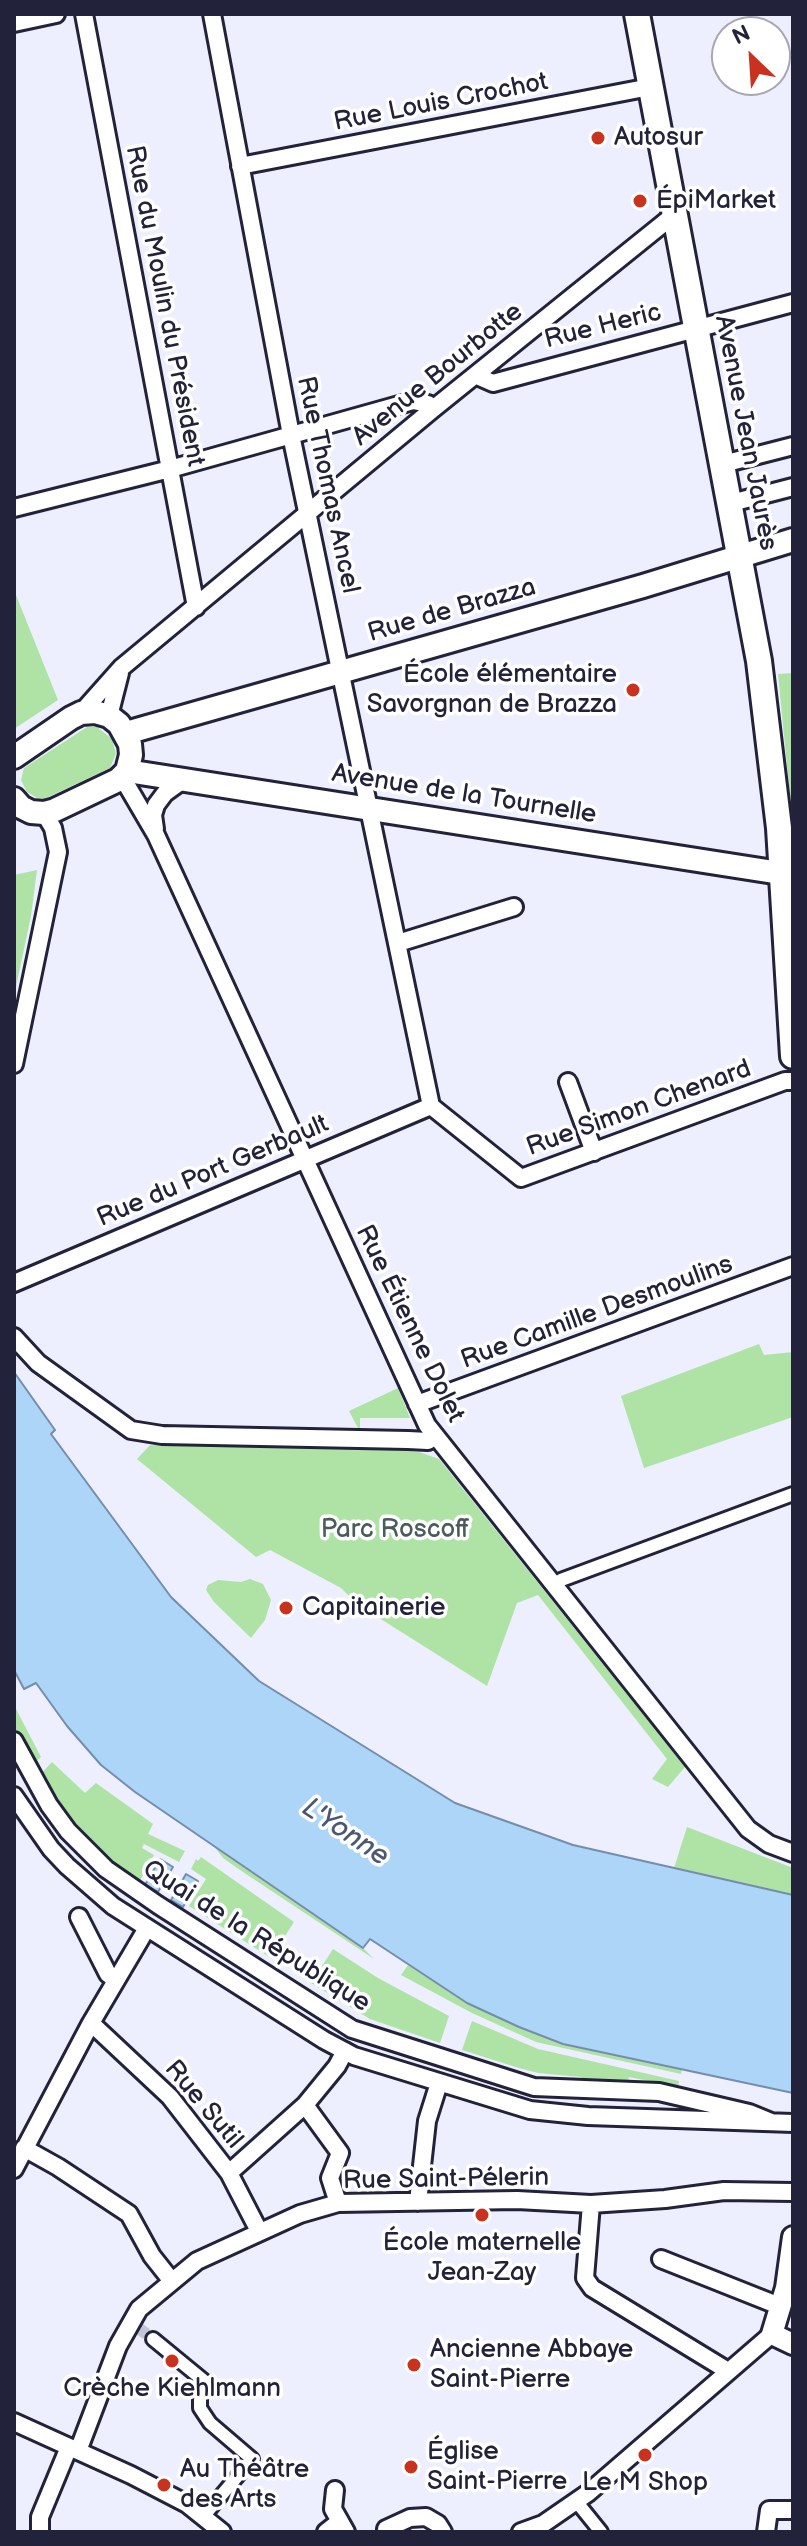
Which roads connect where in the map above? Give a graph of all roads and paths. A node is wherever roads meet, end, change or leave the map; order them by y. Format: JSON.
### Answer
{"nodes":[{"id":1,"x":56,"y":14,"type":"edge"},
{"id":2,"x":84,"y":14,"type":"edge"},
{"id":3,"x":212,"y":14,"type":"edge"},
{"id":4,"x":637,"y":14,"type":"edge"},
{"id":5,"x":14,"y":23,"type":"edge"},
{"id":6,"x":650,"y":87,"type":"junction"},
{"id":7,"x":240,"y":166,"type":"junction"},
{"id":8,"x":675,"y":214,"type":"junction"},
{"id":9,"x":793,"y":303,"type":"edge"},
{"id":10,"x":696,"y":328,"type":"junction"},
{"id":11,"x":477,"y":376,"type":"junction"},
{"id":12,"x":433,"y":409,"type":"junction"},
{"id":13,"x":291,"y":435,"type":"junction"},
{"id":14,"x":793,"y":446,"type":"edge"},
{"id":15,"x":723,"y":464,"type":"junction"},
{"id":16,"x":170,"y":469,"type":"junction"},
{"id":17,"x":793,"y":487,"type":"edge"},
{"id":18,"x":731,"y":503,"type":"junction"},
{"id":19,"x":14,"y":508,"type":"edge"},
{"id":20,"x":308,"y":513,"type":"junction"},
{"id":21,"x":793,"y":540,"type":"edge"},
{"id":22,"x":741,"y":556,"type":"junction"},
{"id":23,"x":196,"y":607,"type":"junction"},
{"id":24,"x":121,"y":668,"type":"junction"},
{"id":25,"x":341,"y":672,"type":"junction"},
{"id":26,"x":81,"y":713,"type":"junction"},
{"id":27,"x":109,"y":716,"type":"junction"},
{"id":28,"x":126,"y":733,"type":"junction"},
{"id":29,"x":14,"y":757,"type":"edge"},
{"id":30,"x":125,"y":774,"type":"junction"},
{"id":31,"x":183,"y":780,"type":"junction"},
{"id":32,"x":16,"y":805,"type":"edge"},
{"id":33,"x":371,"y":809,"type":"junction"},
{"id":34,"x":44,"y":813,"type":"junction"},
{"id":35,"x":156,"y":835,"type":"junction"},
{"id":36,"x":789,"y":869,"type":"edge"},
{"id":37,"x":514,"y":907,"type":"dead end"},
{"id":38,"x":398,"y":943,"type":"junction"},
{"id":39,"x":793,"y":1056,"type":"edge"},
{"id":40,"x":14,"y":1064,"type":"edge"},
{"id":41,"x":793,"y":1081,"type":"edge"},
{"id":42,"x":568,"y":1082,"type":"dead end"},
{"id":43,"x":431,"y":1106,"type":"junction"},
{"id":44,"x":594,"y":1152,"type":"junction"},
{"id":45,"x":305,"y":1159,"type":"junction"},
{"id":46,"x":793,"y":1266,"type":"edge"},
{"id":47,"x":14,"y":1283,"type":"edge"},
{"id":48,"x":14,"y":1337,"type":"edge"},
{"id":49,"x":417,"y":1404,"type":"junction"},
{"id":50,"x":435,"y":1436,"type":"junction"},
{"id":51,"x":793,"y":1494,"type":"edge"},
{"id":52,"x":561,"y":1580,"type":"dead end"},
{"id":53,"x":14,"y":1741,"type":"edge"},
{"id":54,"x":14,"y":1796,"type":"edge"},
{"id":55,"x":793,"y":1853,"type":"edge"},
{"id":56,"x":79,"y":1917,"type":"dead end"},
{"id":57,"x":147,"y":1928,"type":"junction"},
{"id":58,"x":116,"y":1980,"type":"junction"},
{"id":59,"x":91,"y":2023,"type":"junction"},
{"id":60,"x":345,"y":2051,"type":"junction"},
{"id":61,"x":439,"y":2083,"type":"junction"},
{"id":62,"x":305,"y":2105,"type":"junction"},
{"id":63,"x":771,"y":2122,"type":"junction"},
{"id":64,"x":793,"y":2123,"type":"edge"},
{"id":65,"x":24,"y":2148,"type":"junction"},
{"id":66,"x":14,"y":2169,"type":"edge"},
{"id":67,"x":229,"y":2173,"type":"junction"},
{"id":68,"x":793,"y":2192,"type":"edge"},
{"id":69,"x":418,"y":2202,"type":"junction"},
{"id":70,"x":338,"y":2203,"type":"junction"},
{"id":71,"x":591,"y":2204,"type":"junction"},
{"id":72,"x":259,"y":2231,"type":"junction"},
{"id":73,"x":793,"y":2237,"type":"edge"},
{"id":74,"x":661,"y":2259,"type":"dead end"},
{"id":75,"x":171,"y":2280,"type":"junction"},
{"id":76,"x":782,"y":2307,"type":"junction"},
{"id":77,"x":772,"y":2334,"type":"junction"},
{"id":78,"x":153,"y":2339,"type":"tunnel mouth"},
{"id":79,"x":793,"y":2344,"type":"edge"},
{"id":80,"x":728,"y":2371,"type":"junction"},
{"id":81,"x":208,"y":2388,"type":"dead end"},
{"id":82,"x":200,"y":2400,"type":"dead end"},
{"id":83,"x":14,"y":2422,"type":"edge"},
{"id":84,"x":73,"y":2449,"type":"junction"},
{"id":85,"x":335,"y":2490,"type":"dead end"},
{"id":86,"x":576,"y":2501,"type":"junction"},
{"id":87,"x":793,"y":2510,"type":"edge"},
{"id":88,"x":203,"y":2517,"type":"junction"},
{"id":89,"x":343,"y":2526,"type":"edge"},
{"id":90,"x":386,"y":2529,"type":"dead end"},
{"id":91,"x":40,"y":2532,"type":"edge"},
{"id":92,"x":222,"y":2532,"type":"edge"},
{"id":93,"x":326,"y":2532,"type":"edge"},
{"id":94,"x":443,"y":2532,"type":"edge"},
{"id":95,"x":521,"y":2532,"type":"edge"},
{"id":96,"x":601,"y":2532,"type":"edge"},
{"id":97,"x":766,"y":2532,"type":"edge"}],
"edges":[{"from":1,"to":5,"type":"street"},
{"from":2,"to":16,"type":"street","name":"Rue du Moulin du Président"},
{"from":3,"to":7,"type":"street","name":"Rue Thomas Ancel"},
{"from":4,"to":6,"type":"main road","name":"Avenue Jean Jaurès"},
{"from":6,"to":7,"type":"street","name":"Rue Louis Crochot"},
{"from":6,"to":8,"type":"main road","name":"Avenue Jean Jaurès"},
{"from":7,"to":13,"type":"street","name":"Rue Thomas Ancel"},
{"from":8,"to":10,"type":"main road","name":"Avenue Jean Jaurès"},
{"from":8,"to":11,"type":"street","name":"Avenue Bourbotte"},
{"from":9,"to":10,"type":"street","name":"Rue Heric"},
{"from":10,"to":11,"type":"street","name":"Rue Heric"},
{"from":10,"to":15,"type":"main road","name":"Avenue Jean Jaurès"},
{"from":11,"to":12,"type":"street","name":"Avenue Bourbotte"},
{"from":12,"to":13,"type":"street"},
{"from":12,"to":20,"type":"street","name":"Avenue Bourbotte"},
{"from":13,"to":16,"type":"street"},
{"from":13,"to":20,"type":"street","name":"Rue Thomas Ancel"},
{"from":14,"to":15,"type":"street"},
{"from":15,"to":18,"type":"main road","name":"Avenue Jean Jaurès"},
{"from":16,"to":19,"type":"street"},
{"from":16,"to":23,"type":"street","name":"Rue du Moulin du Président"},
{"from":17,"to":18,"type":"street"},
{"from":18,"to":22,"type":"main road","name":"Avenue Jean Jaurès"},
{"from":20,"to":23,"type":"street","name":"Avenue Bourbotte"},
{"from":20,"to":25,"type":"street","name":"Rue Thomas Ancel"},
{"from":21,"to":22,"type":"main road","name":"Rue de Brazza"},
{"from":22,"to":25,"type":"main road","name":"Rue de Brazza"},
{"from":22,"to":36,"type":"main road","name":"Avenue Jean Jaurès"},
{"from":23,"to":24,"type":"street","name":"Avenue Bourbotte"},
{"from":24,"to":26,"type":"street","name":"Avenue Bourbotte"},
{"from":24,"to":27,"type":"street"},
{"from":25,"to":28,"type":"main road","name":"Rue de Brazza"},
{"from":25,"to":33,"type":"street","name":"Rue Thomas Ancel"},
{"from":26,"to":27,"type":"main road"},
{"from":26,"to":29,"type":"main road"},
{"from":27,"to":28,"type":"main road"},
{"from":28,"to":30,"type":"main road"},
{"from":30,"to":31,"type":"main road","name":"Avenue de la Tournelle"},
{"from":30,"to":34,"type":"main road"},
{"from":30,"to":35,"type":"street","name":"Rue Étienne Dolet"},
{"from":31,"to":33,"type":"main road","name":"Avenue de la Tournelle"},
{"from":31,"to":35,"type":"street"},
{"from":32,"to":34,"type":"main road"},
{"from":33,"to":36,"type":"main road","name":"Avenue de la Tournelle"},
{"from":33,"to":38,"type":"street","name":"Rue Thomas Ancel"},
{"from":34,"to":40,"type":"street"},
{"from":35,"to":45,"type":"street","name":"Rue Étienne Dolet"},
{"from":36,"to":39,"type":"main road","name":"Avenue Jean Jaurès"},
{"from":37,"to":38,"type":"street"},
{"from":38,"to":43,"type":"street","name":"Rue Thomas Ancel"},
{"from":41,"to":44,"type":"street","name":"Rue Simon Chenard"},
{"from":42,"to":44,"type":"street"},
{"from":43,"to":44,"type":"street","name":"Rue Simon Chenard"},
{"from":43,"to":45,"type":"street","name":"Rue du Port Gerbault"},
{"from":45,"to":47,"type":"street","name":"Rue du Port Gerbault"},
{"from":45,"to":49,"type":"street","name":"Rue Étienne Dolet"},
{"from":46,"to":49,"type":"street","name":"Rue Camille Desmoulins"},
{"from":48,"to":50,"type":"street"},
{"from":49,"to":50,"type":"street","name":"Rue Étienne Dolet"},
{"from":50,"to":55,"type":"street","name":"Rue Étienne Dolet"},
{"from":51,"to":52,"type":"street"},
{"from":53,"to":63,"type":"street","name":"Quai de la République"},
{"from":54,"to":57,"type":"street","name":"Quai de la République"},
{"from":56,"to":58,"type":"street"},
{"from":57,"to":58,"type":"street"},
{"from":57,"to":60,"type":"street","name":"Quai de la République"},
{"from":58,"to":59,"type":"street"},
{"from":59,"to":65,"type":"street"},
{"from":59,"to":67,"type":"street","name":"Rue Sutil"},
{"from":60,"to":61,"type":"street","name":"Quai de la République"},
{"from":60,"to":62,"type":"street"},
{"from":61,"to":63,"type":"street","name":"Quai de la République"},
{"from":61,"to":69,"type":"street"},
{"from":62,"to":67,"type":"street"},
{"from":62,"to":70,"type":"street"},
{"from":63,"to":64,"type":"street","name":"Quai de la République"},
{"from":65,"to":66,"type":"street"},
{"from":65,"to":75,"type":"street"},
{"from":67,"to":72,"type":"street","name":"Rue Sutil"},
{"from":68,"to":71,"type":"street","name":"Rue Saint-Pélerin"},
{"from":69,"to":70,"type":"street","name":"Rue Saint-Pélerin"},
{"from":69,"to":71,"type":"street","name":"Rue Saint-Pélerin"},
{"from":70,"to":72,"type":"street","name":"Rue Saint-Pélerin"},
{"from":71,"to":80,"type":"street"},
{"from":72,"to":75,"type":"street","name":"Rue Saint-Pélerin"},
{"from":73,"to":76,"type":"street"},
{"from":74,"to":76,"type":"street"},
{"from":75,"to":84,"type":"street","name":"Rue Saint-Pélerin"},
{"from":76,"to":77,"type":"street"},
{"from":77,"to":79,"type":"street"},
{"from":77,"to":80,"type":"street"},
{"from":78,"to":81,"type":"street"},
{"from":80,"to":86,"type":"street"},
{"from":82,"to":88,"type":"street"},
{"from":83,"to":84,"type":"street"},
{"from":84,"to":88,"type":"street"},
{"from":84,"to":91,"type":"street","name":"Rue Saint-Pélerin"},
{"from":85,"to":89,"type":"street"},
{"from":86,"to":95,"type":"street"},
{"from":86,"to":96,"type":"street"},
{"from":87,"to":97,"type":"street"},
{"from":88,"to":92,"type":"street"},
{"from":89,"to":93,"type":"street"},
{"from":90,"to":94,"type":"street"}]}
